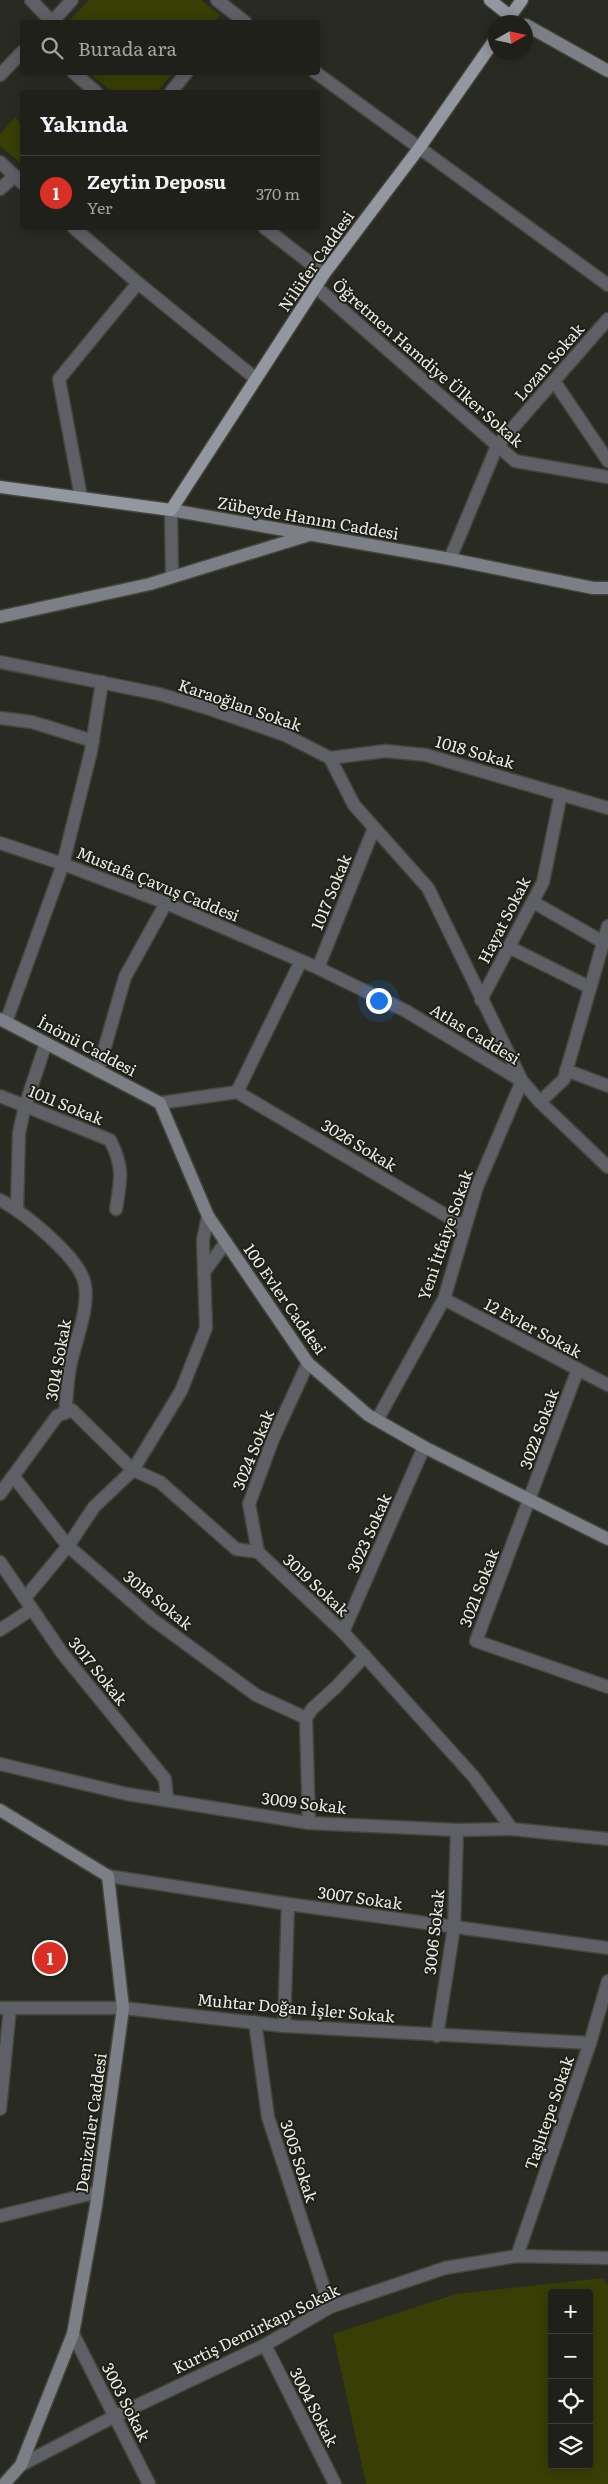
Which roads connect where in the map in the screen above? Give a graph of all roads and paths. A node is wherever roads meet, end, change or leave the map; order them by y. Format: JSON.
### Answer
{"nodes":[{"id":1,"x":31,"y":0,"type":"edge"},
{"id":2,"x":72,"y":0,"type":"edge"},
{"id":3,"x":216,"y":0,"type":"edge"},
{"id":4,"x":490,"y":0,"type":"edge"},
{"id":5,"x":522,"y":0,"type":"edge"},
{"id":6,"x":507,"y":15,"type":"edge"},
{"id":7,"x":515,"y":15,"type":"edge"},
{"id":8,"x":231,"y":19,"type":"edge"},
{"id":9,"x":50,"y":20,"type":"edge"},
{"id":10,"x":54,"y":20,"type":"edge"},
{"id":11,"x":533,"y":29,"type":"edge"},
{"id":12,"x":488,"y":49,"type":"edge"},
{"id":13,"x":20,"y":54,"type":"edge"},
{"id":14,"x":608,"y":71,"type":"edge"},
{"id":15,"x":0,"y":75,"type":"edge"},
{"id":16,"x":76,"y":75,"type":"edge"},
{"id":17,"x":185,"y":75,"type":"edge"},
{"id":18,"x":319,"y":75,"type":"edge"},
{"id":19,"x":94,"y":90,"type":"edge"},
{"id":20,"x":173,"y":90,"type":"edge"},
{"id":21,"x":420,"y":147,"type":"junction"},
{"id":22,"x":0,"y":162,"type":"edge"},
{"id":23,"x":19,"y":180,"type":"edge"},
{"id":24,"x":0,"y":189,"type":"edge"},
{"id":25,"x":76,"y":230,"type":"edge"},
{"id":26,"x":268,"y":230,"type":"edge"},
{"id":27,"x":324,"y":274,"type":"junction"},
{"id":28,"x":138,"y":283,"type":"junction"},
{"id":29,"x":608,"y":285,"type":"edge"},
{"id":30,"x":316,"y":286,"type":"junction"},
{"id":31,"x":608,"y":319,"type":"edge"},
{"id":32,"x":255,"y":378,"type":"junction"},
{"id":33,"x":554,"y":381,"type":"junction"},
{"id":34,"x":496,"y":446,"type":"junction"},
{"id":35,"x":608,"y":461,"type":"edge"},
{"id":36,"x":608,"y":477,"type":"edge"},
{"id":37,"x":0,"y":487,"type":"edge"},
{"id":38,"x":81,"y":497,"type":"junction"},
{"id":39,"x":171,"y":510,"type":"junction"},
{"id":40,"x":311,"y":535,"type":"junction"},
{"id":41,"x":450,"y":559,"type":"junction"},
{"id":42,"x":172,"y":577,"type":"junction"},
{"id":43,"x":608,"y":588,"type":"edge"},
{"id":44,"x":0,"y":617,"type":"edge"},
{"id":45,"x":0,"y":662,"type":"edge"},
{"id":46,"x":102,"y":682,"type":"junction"},
{"id":47,"x":0,"y":718,"type":"edge"},
{"id":48,"x":93,"y":741,"type":"junction"},
{"id":49,"x":330,"y":758,"type":"junction"},
{"id":50,"x":561,"y":794,"type":"junction"},
{"id":51,"x":608,"y":808,"type":"edge"},
{"id":52,"x":374,"y":828,"type":"junction"},
{"id":53,"x":0,"y":843,"type":"edge"},
{"id":54,"x":63,"y":864,"type":"junction"},
{"id":55,"x":533,"y":902,"type":"junction"},
{"id":56,"x":166,"y":903,"type":"junction"},
{"id":57,"x":608,"y":926,"type":"edge"},
{"id":58,"x":603,"y":942,"type":"junction"},
{"id":59,"x":509,"y":947,"type":"junction"},
{"id":60,"x":301,"y":961,"type":"junction"},
{"id":61,"x":318,"y":968,"type":"junction"},
{"id":62,"x":590,"y":987,"type":"junction"},
{"id":63,"x":481,"y":1000,"type":"junction"},
{"id":64,"x":3,"y":1021,"type":"edge"},
{"id":65,"x":46,"y":1043,"type":"junction"},
{"id":66,"x":98,"y":1070,"type":"junction"},
{"id":67,"x":566,"y":1070,"type":"junction"},
{"id":68,"x":522,"y":1081,"type":"junction"},
{"id":69,"x":608,"y":1086,"type":"edge"},
{"id":70,"x":237,"y":1092,"type":"junction"},
{"id":71,"x":0,"y":1096,"type":"edge"},
{"id":72,"x":540,"y":1102,"type":"junction"},
{"id":73,"x":160,"y":1103,"type":"junction"},
{"id":74,"x":25,"y":1106,"type":"junction"},
{"id":75,"x":608,"y":1167,"type":"edge"},
{"id":76,"x":0,"y":1200,"type":"edge"},
{"id":77,"x":17,"y":1209,"type":"junction"},
{"id":78,"x":116,"y":1209,"type":"dead end"},
{"id":79,"x":208,"y":1216,"type":"junction"},
{"id":80,"x":464,"y":1226,"type":"junction"},
{"id":81,"x":226,"y":1242,"type":"junction"},
{"id":82,"x":204,"y":1272,"type":"junction"},
{"id":83,"x":444,"y":1299,"type":"junction"},
{"id":84,"x":308,"y":1363,"type":"junction"},
{"id":85,"x":578,"y":1369,"type":"junction"},
{"id":86,"x":608,"y":1385,"type":"edge"},
{"id":87,"x":65,"y":1413,"type":"junction"},
{"id":88,"x":377,"y":1420,"type":"junction"},
{"id":89,"x":424,"y":1447,"type":"junction"},
{"id":90,"x":133,"y":1470,"type":"junction"},
{"id":91,"x":14,"y":1478,"type":"junction"},
{"id":92,"x":0,"y":1494,"type":"edge"},
{"id":93,"x":531,"y":1500,"type":"junction"},
{"id":94,"x":608,"y":1538,"type":"edge"},
{"id":95,"x":68,"y":1546,"type":"junction"},
{"id":96,"x":258,"y":1552,"type":"junction"},
{"id":97,"x":0,"y":1562,"type":"edge"},
{"id":98,"x":25,"y":1598,"type":"junction"},
{"id":99,"x":32,"y":1609,"type":"junction"},
{"id":100,"x":0,"y":1630,"type":"edge"},
{"id":101,"x":343,"y":1632,"type":"junction"},
{"id":102,"x":365,"y":1656,"type":"junction"},
{"id":103,"x":608,"y":1687,"type":"edge"},
{"id":104,"x":306,"y":1718,"type":"junction"},
{"id":105,"x":0,"y":1764,"type":"edge"},
{"id":106,"x":167,"y":1799,"type":"junction"},
{"id":107,"x":0,"y":1810,"type":"edge"},
{"id":108,"x":309,"y":1822,"type":"junction"},
{"id":109,"x":512,"y":1828,"type":"junction"},
{"id":110,"x":457,"y":1830,"type":"junction"},
{"id":111,"x":608,"y":1839,"type":"edge"},
{"id":112,"x":108,"y":1876,"type":"junction"},
{"id":113,"x":288,"y":1904,"type":"junction"},
{"id":114,"x":454,"y":1927,"type":"junction"},
{"id":115,"x":608,"y":1948,"type":"edge"},
{"id":116,"x":608,"y":1981,"type":"edge"},
{"id":117,"x":5,"y":2008,"type":"edge"},
{"id":118,"x":123,"y":2008,"type":"junction"},
{"id":119,"x":255,"y":2022,"type":"junction"},
{"id":120,"x":284,"y":2026,"type":"junction"},
{"id":121,"x":437,"y":2036,"type":"junction"},
{"id":122,"x":590,"y":2043,"type":"junction"},
{"id":123,"x":0,"y":2109,"type":"edge"},
{"id":124,"x":98,"y":2192,"type":"junction"},
{"id":125,"x":0,"y":2216,"type":"edge"},
{"id":126,"x":517,"y":2256,"type":"junction"},
{"id":127,"x":608,"y":2258,"type":"edge"},
{"id":128,"x":330,"y":2307,"type":"junction"},
{"id":129,"x":73,"y":2334,"type":"junction"},
{"id":130,"x":265,"y":2345,"type":"junction"},
{"id":131,"x":115,"y":2416,"type":"junction"},
{"id":132,"x":21,"y":2465,"type":"junction"},
{"id":133,"x":4,"y":2484,"type":"edge"},
{"id":134,"x":149,"y":2484,"type":"edge"},
{"id":135,"x":335,"y":2484,"type":"edge"}],
"edges":[{"from":1,"to":9,"type":"street"},
{"from":2,"to":10,"type":"street"},
{"from":3,"to":8,"type":"street"},
{"from":4,"to":6,"type":"main road"},
{"from":5,"to":7,"type":"main road"},
{"from":11,"to":14,"type":"main road"},
{"from":12,"to":21,"type":"main road","name":"Nilüfer Caddesi"},
{"from":13,"to":15,"type":"street"},
{"from":16,"to":19,"type":"street"},
{"from":17,"to":20,"type":"street"},
{"from":18,"to":21,"type":"street"},
{"from":21,"to":27,"type":"main road","name":"Nilüfer Caddesi"},
{"from":21,"to":29,"type":"street"},
{"from":22,"to":23,"type":"street"},
{"from":23,"to":24,"type":"street"},
{"from":25,"to":28,"type":"street"},
{"from":26,"to":27,"type":"street"},
{"from":27,"to":30,"type":"main road","name":"Nilüfer Caddesi"},
{"from":28,"to":32,"type":"street"},
{"from":28,"to":38,"type":"street"},
{"from":30,"to":32,"type":"main road","name":"Nilüfer Caddesi"},
{"from":30,"to":34,"type":"street","name":"Öğretmen Hamdiye Ülker Sokak"},
{"from":31,"to":33,"type":"street","name":"Lozan Sokak"},
{"from":32,"to":39,"type":"main road","name":"Nilüfer Caddesi"},
{"from":33,"to":34,"type":"street","name":"Lozan Sokak"},
{"from":33,"to":35,"type":"street"},
{"from":34,"to":36,"type":"street","name":"Öğretmen Hamdiye Ülker Sokak"},
{"from":34,"to":41,"type":"street","name":"Lozan Sokak"},
{"from":37,"to":38,"type":"main road","name":"Zübeyde Hanım Caddesi"},
{"from":38,"to":39,"type":"main road","name":"Zübeyde Hanım Caddesi"},
{"from":39,"to":40,"type":"main road","name":"Zübeyde Hanım Caddesi"},
{"from":39,"to":42,"type":"street"},
{"from":40,"to":41,"type":"main road","name":"Zübeyde Hanım Caddesi"},
{"from":40,"to":42,"type":"main road"},
{"from":41,"to":43,"type":"main road","name":"Zübeyde Hanım Caddesi"},
{"from":42,"to":44,"type":"main road"},
{"from":45,"to":46,"type":"street","name":"Karaoğlan Sokak"},
{"from":46,"to":48,"type":"street"},
{"from":46,"to":49,"type":"street","name":"Karaoğlan Sokak"},
{"from":47,"to":48,"type":"street"},
{"from":48,"to":54,"type":"street"},
{"from":49,"to":50,"type":"street","name":"1018 Sokak"},
{"from":49,"to":52,"type":"street"},
{"from":50,"to":51,"type":"street","name":"1018 Sokak"},
{"from":50,"to":55,"type":"street","name":"Hayat Sokak"},
{"from":52,"to":61,"type":"street","name":"1017 Sokak"},
{"from":52,"to":63,"type":"street"},
{"from":53,"to":54,"type":"street","name":"Mustafa Çavuş Caddesi"},
{"from":54,"to":56,"type":"street","name":"Mustafa Çavuş Caddesi"},
{"from":54,"to":64,"type":"street"},
{"from":55,"to":58,"type":"street"},
{"from":55,"to":59,"type":"street","name":"Hayat Sokak"},
{"from":56,"to":60,"type":"street","name":"Mustafa Çavuş Caddesi"},
{"from":56,"to":66,"type":"street"},
{"from":57,"to":58,"type":"street"},
{"from":58,"to":62,"type":"street"},
{"from":59,"to":62,"type":"street"},
{"from":59,"to":63,"type":"street","name":"Hayat Sokak"},
{"from":60,"to":61,"type":"street","name":"Atlas Caddesi"},
{"from":60,"to":70,"type":"street"},
{"from":61,"to":68,"type":"street","name":"Atlas Caddesi"},
{"from":62,"to":67,"type":"street"},
{"from":63,"to":68,"type":"street"},
{"from":64,"to":65,"type":"main road","name":"İnönü Caddesi"},
{"from":65,"to":66,"type":"main road","name":"İnönü Caddesi"},
{"from":65,"to":74,"type":"street"},
{"from":66,"to":73,"type":"main road","name":"İnönü Caddesi"},
{"from":67,"to":69,"type":"street"},
{"from":67,"to":72,"type":"street"},
{"from":68,"to":72,"type":"street","name":"Atlas Caddesi"},
{"from":68,"to":80,"type":"street","name":"Yeni İtfaiye Sokak"},
{"from":70,"to":73,"type":"street"},
{"from":70,"to":80,"type":"street","name":"3026 Sokak"},
{"from":71,"to":74,"type":"street","name":"1011 Sokak"},
{"from":72,"to":75,"type":"street","name":"Atlas Caddesi"},
{"from":73,"to":79,"type":"main road","name":"100 Evler Caddesi"},
{"from":74,"to":77,"type":"street"},
{"from":74,"to":78,"type":"street","name":"1011 Sokak"},
{"from":76,"to":77,"type":"street"},
{"from":77,"to":87,"type":"street","name":"3014 Sokak"},
{"from":79,"to":81,"type":"main road","name":"100 Evler Caddesi"},
{"from":79,"to":82,"type":"street"},
{"from":80,"to":83,"type":"street","name":"Yeni İtfaiye Sokak"},
{"from":81,"to":82,"type":"street"},
{"from":81,"to":84,"type":"main road","name":"100 Evler Caddesi"},
{"from":82,"to":90,"type":"street"},
{"from":83,"to":85,"type":"street","name":"12 Evler Sokak"},
{"from":83,"to":88,"type":"street","name":"Yeni İtfaiye Sokak"},
{"from":84,"to":88,"type":"main road","name":"100 Evler Caddesi"},
{"from":84,"to":96,"type":"street","name":"3024 Sokak"},
{"from":85,"to":86,"type":"street","name":"12 Evler Sokak"},
{"from":85,"to":93,"type":"street","name":"3022 Sokak"},
{"from":87,"to":90,"type":"street"},
{"from":87,"to":91,"type":"street","name":"3014 Sokak"},
{"from":88,"to":89,"type":"main road","name":"100 Evler Caddesi"},
{"from":89,"to":93,"type":"main road","name":"100 Evler Caddesi"},
{"from":89,"to":101,"type":"street","name":"3023 Sokak"},
{"from":90,"to":95,"type":"street"},
{"from":90,"to":96,"type":"street"},
{"from":91,"to":92,"type":"street","name":"3014 Sokak"},
{"from":91,"to":95,"type":"street","name":"3018 Sokak"},
{"from":93,"to":94,"type":"main road","name":"100 Evler Caddesi"},
{"from":93,"to":103,"type":"street","name":"3021 Sokak"},
{"from":95,"to":98,"type":"street"},
{"from":95,"to":104,"type":"street","name":"3018 Sokak"},
{"from":96,"to":101,"type":"street","name":"3019 Sokak"},
{"from":97,"to":98,"type":"street","name":"3017 Sokak"},
{"from":98,"to":99,"type":"street","name":"3017 Sokak"},
{"from":99,"to":100,"type":"street"},
{"from":99,"to":106,"type":"street","name":"3017 Sokak"},
{"from":101,"to":102,"type":"street","name":"3019 Sokak"},
{"from":102,"to":104,"type":"street"},
{"from":102,"to":109,"type":"street","name":"3019 Sokak"},
{"from":104,"to":108,"type":"street"},
{"from":105,"to":106,"type":"street","name":"3009 Sokak"},
{"from":106,"to":108,"type":"street","name":"3009 Sokak"},
{"from":107,"to":112,"type":"main road"},
{"from":108,"to":110,"type":"street","name":"3009 Sokak"},
{"from":109,"to":110,"type":"street","name":"3009 Sokak"},
{"from":109,"to":111,"type":"street","name":"3009 Sokak"},
{"from":110,"to":114,"type":"street","name":"3006 Sokak"},
{"from":112,"to":113,"type":"street","name":"3007 Sokak"},
{"from":112,"to":118,"type":"main road","name":"Denizciler Caddesi"},
{"from":113,"to":114,"type":"street","name":"3007 Sokak"},
{"from":113,"to":120,"type":"street"},
{"from":114,"to":115,"type":"street","name":"3007 Sokak"},
{"from":114,"to":121,"type":"street","name":"3006 Sokak"},
{"from":116,"to":122,"type":"street","name":"Taşlıtepe Sokak"},
{"from":117,"to":118,"type":"street","name":"Muhtar Doğan İşler Sokak"},
{"from":117,"to":123,"type":"street"},
{"from":118,"to":119,"type":"street","name":"Muhtar Doğan İşler Sokak"},
{"from":118,"to":124,"type":"main road","name":"Denizciler Caddesi"},
{"from":119,"to":120,"type":"street","name":"Muhtar Doğan İşler Sokak"},
{"from":119,"to":128,"type":"street","name":"3005 Sokak"},
{"from":120,"to":121,"type":"street","name":"Muhtar Doğan İşler Sokak"},
{"from":121,"to":122,"type":"street","name":"Muhtar Doğan İşler Sokak"},
{"from":122,"to":126,"type":"street","name":"Taşlıtepe Sokak"},
{"from":124,"to":125,"type":"street"},
{"from":124,"to":129,"type":"main road","name":"Denizciler Caddesi"},
{"from":126,"to":127,"type":"street","name":"Kurtiş Demirkapı Sokak"},
{"from":126,"to":128,"type":"street","name":"Kurtiş Demirkapı Sokak"},
{"from":128,"to":130,"type":"street","name":"Kurtiş Demirkapı Sokak"},
{"from":129,"to":131,"type":"street","name":"3003 Sokak"},
{"from":129,"to":132,"type":"main road","name":"Denizciler Caddesi"},
{"from":130,"to":131,"type":"street","name":"Kurtiş Demirkapı Sokak"},
{"from":130,"to":135,"type":"street","name":"3004 Sokak"},
{"from":131,"to":132,"type":"street","name":"Kurtiş Demirkapı Sokak"},
{"from":131,"to":134,"type":"street","name":"3003 Sokak"},
{"from":132,"to":133,"type":"main road","name":"Denizciler Caddesi"}]}
